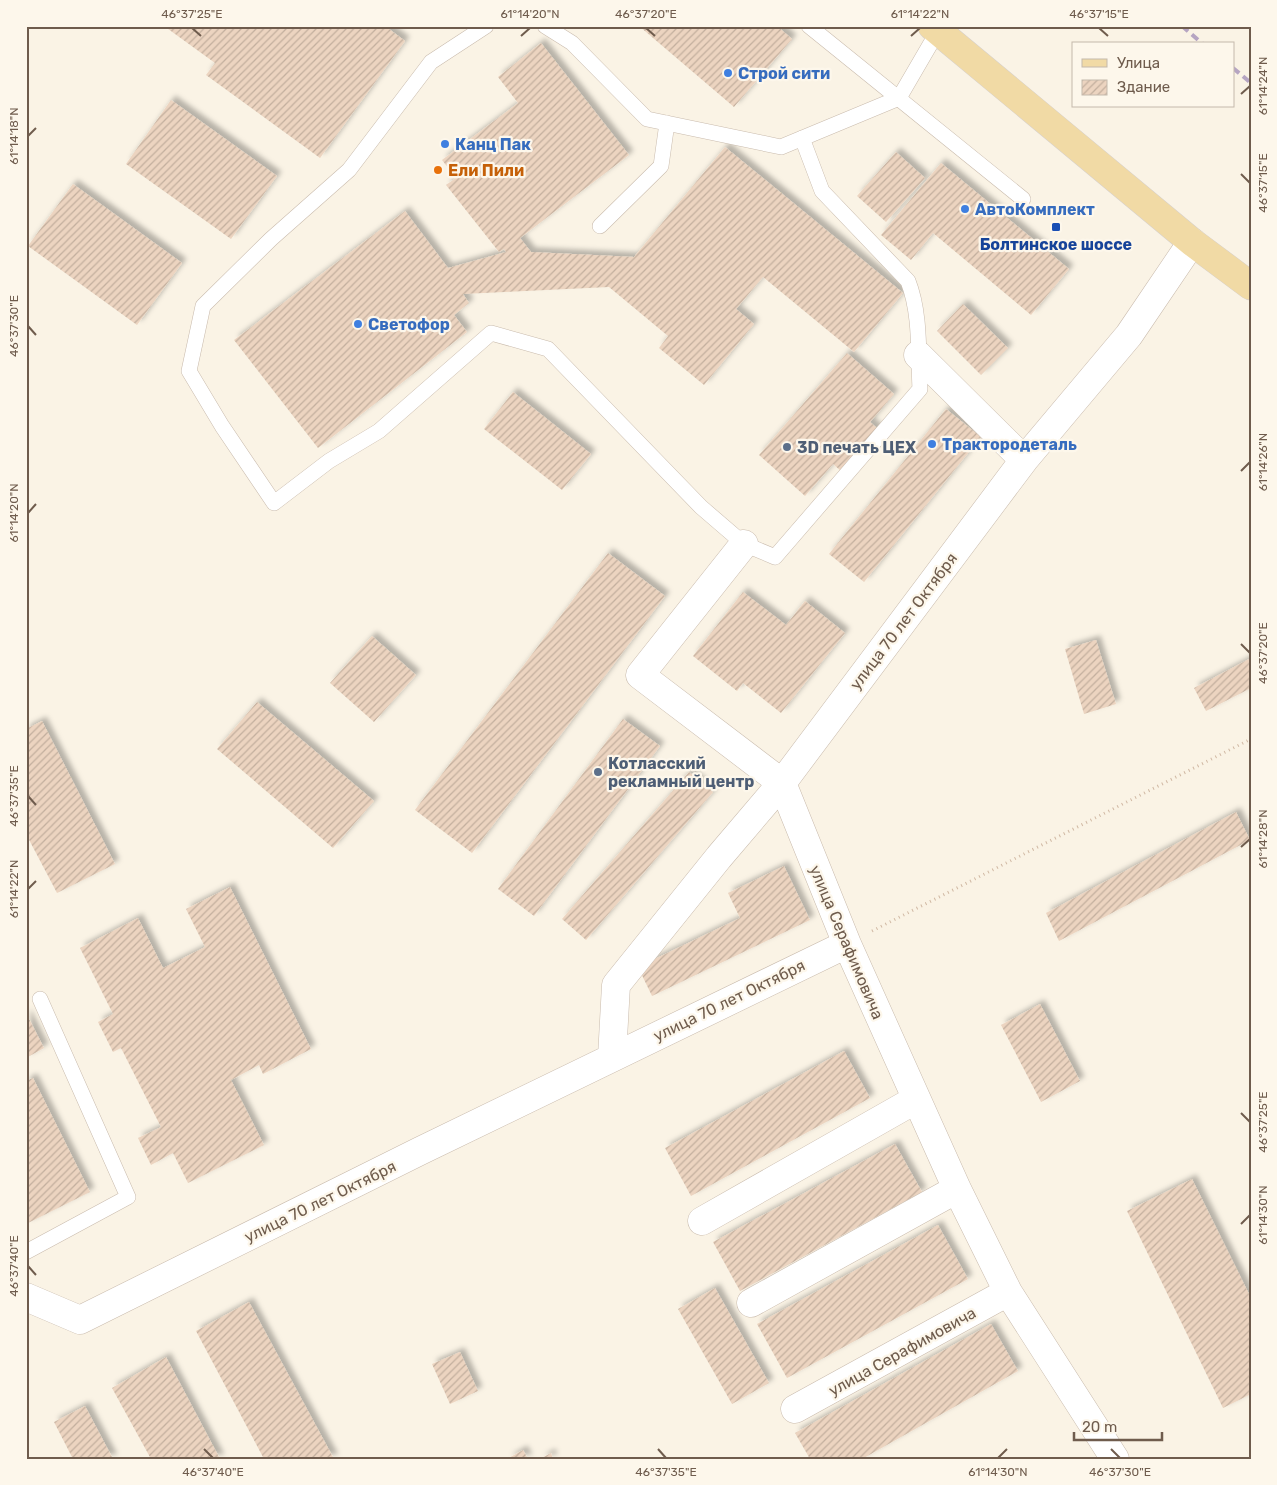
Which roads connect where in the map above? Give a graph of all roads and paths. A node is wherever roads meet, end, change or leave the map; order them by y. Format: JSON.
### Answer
{"nodes":[{"id":1,"x":486,"y":26,"type":"edge"},
{"id":2,"x":545,"y":26,"type":"edge"},
{"id":3,"x":809,"y":26,"type":"edge"},
{"id":4,"x":935,"y":29,"type":"edge"},
{"id":5,"x":899,"y":98,"type":"junction"},
{"id":6,"x":667,"y":123,"type":"junction"},
{"id":7,"x":802,"y":138,"type":"junction"},
{"id":8,"x":1023,"y":199,"type":"dead end"},
{"id":9,"x":600,"y":226,"type":"dead end"},
{"id":10,"x":1192,"y":242,"type":"junction"},
{"id":11,"x":1251,"y":286,"type":"edge"},
{"id":12,"x":918,"y":355,"type":"junction"},
{"id":13,"x":1024,"y":460,"type":"junction"},
{"id":14,"x":744,"y":544,"type":"junction"},
{"id":15,"x":1251,"y":739,"type":"edge"},
{"id":16,"x":782,"y":783,"type":"junction"},
{"id":17,"x":846,"y":944,"type":"junction"},
{"id":18,"x":40,"y":999,"type":"dead end"},
{"id":19,"x":612,"y":1057,"type":"junction"},
{"id":20,"x":915,"y":1100,"type":"junction"},
{"id":21,"x":957,"y":1189,"type":"junction"},
{"id":22,"x":702,"y":1222,"type":"dead end"},
{"id":23,"x":26,"y":1252,"type":"edge"},
{"id":24,"x":1008,"y":1292,"type":"junction"},
{"id":25,"x":26,"y":1297,"type":"edge"},
{"id":26,"x":751,"y":1303,"type":"dead end"},
{"id":27,"x":795,"y":1409,"type":"dead end"},
{"id":28,"x":1115,"y":1459,"type":"edge"}],
"edges":[{"from":1,"to":14,"type":"lane"},
{"from":2,"to":6,"type":"lane"},
{"from":3,"to":5,"type":"lane"},
{"from":4,"to":5,"type":"lane"},
{"from":4,"to":10,"type":"main road"},
{"from":5,"to":7,"type":"lane"},
{"from":5,"to":8,"type":"lane"},
{"from":6,"to":7,"type":"lane"},
{"from":6,"to":9,"type":"lane"},
{"from":7,"to":12,"type":"lane"},
{"from":10,"to":11,"type":"main road"},
{"from":10,"to":13,"type":"street","name":"улица 70 лет Октября"},
{"from":12,"to":13,"type":"street"},
{"from":12,"to":14,"type":"lane"},
{"from":13,"to":16,"type":"street","name":"улица 70 лет Октября"},
{"from":14,"to":16,"type":"street"},
{"from":15,"to":17,"type":"path"},
{"from":16,"to":17,"type":"street","name":"улица Серафимовича"},
{"from":16,"to":19,"type":"street","name":"улица 70 лет Октября"},
{"from":17,"to":19,"type":"street","name":"улица 70 лет Октября"},
{"from":17,"to":20,"type":"street","name":"улица Серафимовича"},
{"from":18,"to":23,"type":"lane"},
{"from":19,"to":25,"type":"street","name":"улица 70 лет Октября"},
{"from":20,"to":21,"type":"street","name":"улица Серафимовича"},
{"from":20,"to":22,"type":"street"},
{"from":21,"to":24,"type":"street","name":"улица Серафимовича"},
{"from":21,"to":26,"type":"street"},
{"from":24,"to":27,"type":"street","name":"улица Серафимовича"},
{"from":24,"to":28,"type":"street","name":"улица Серафимовича"}]}
